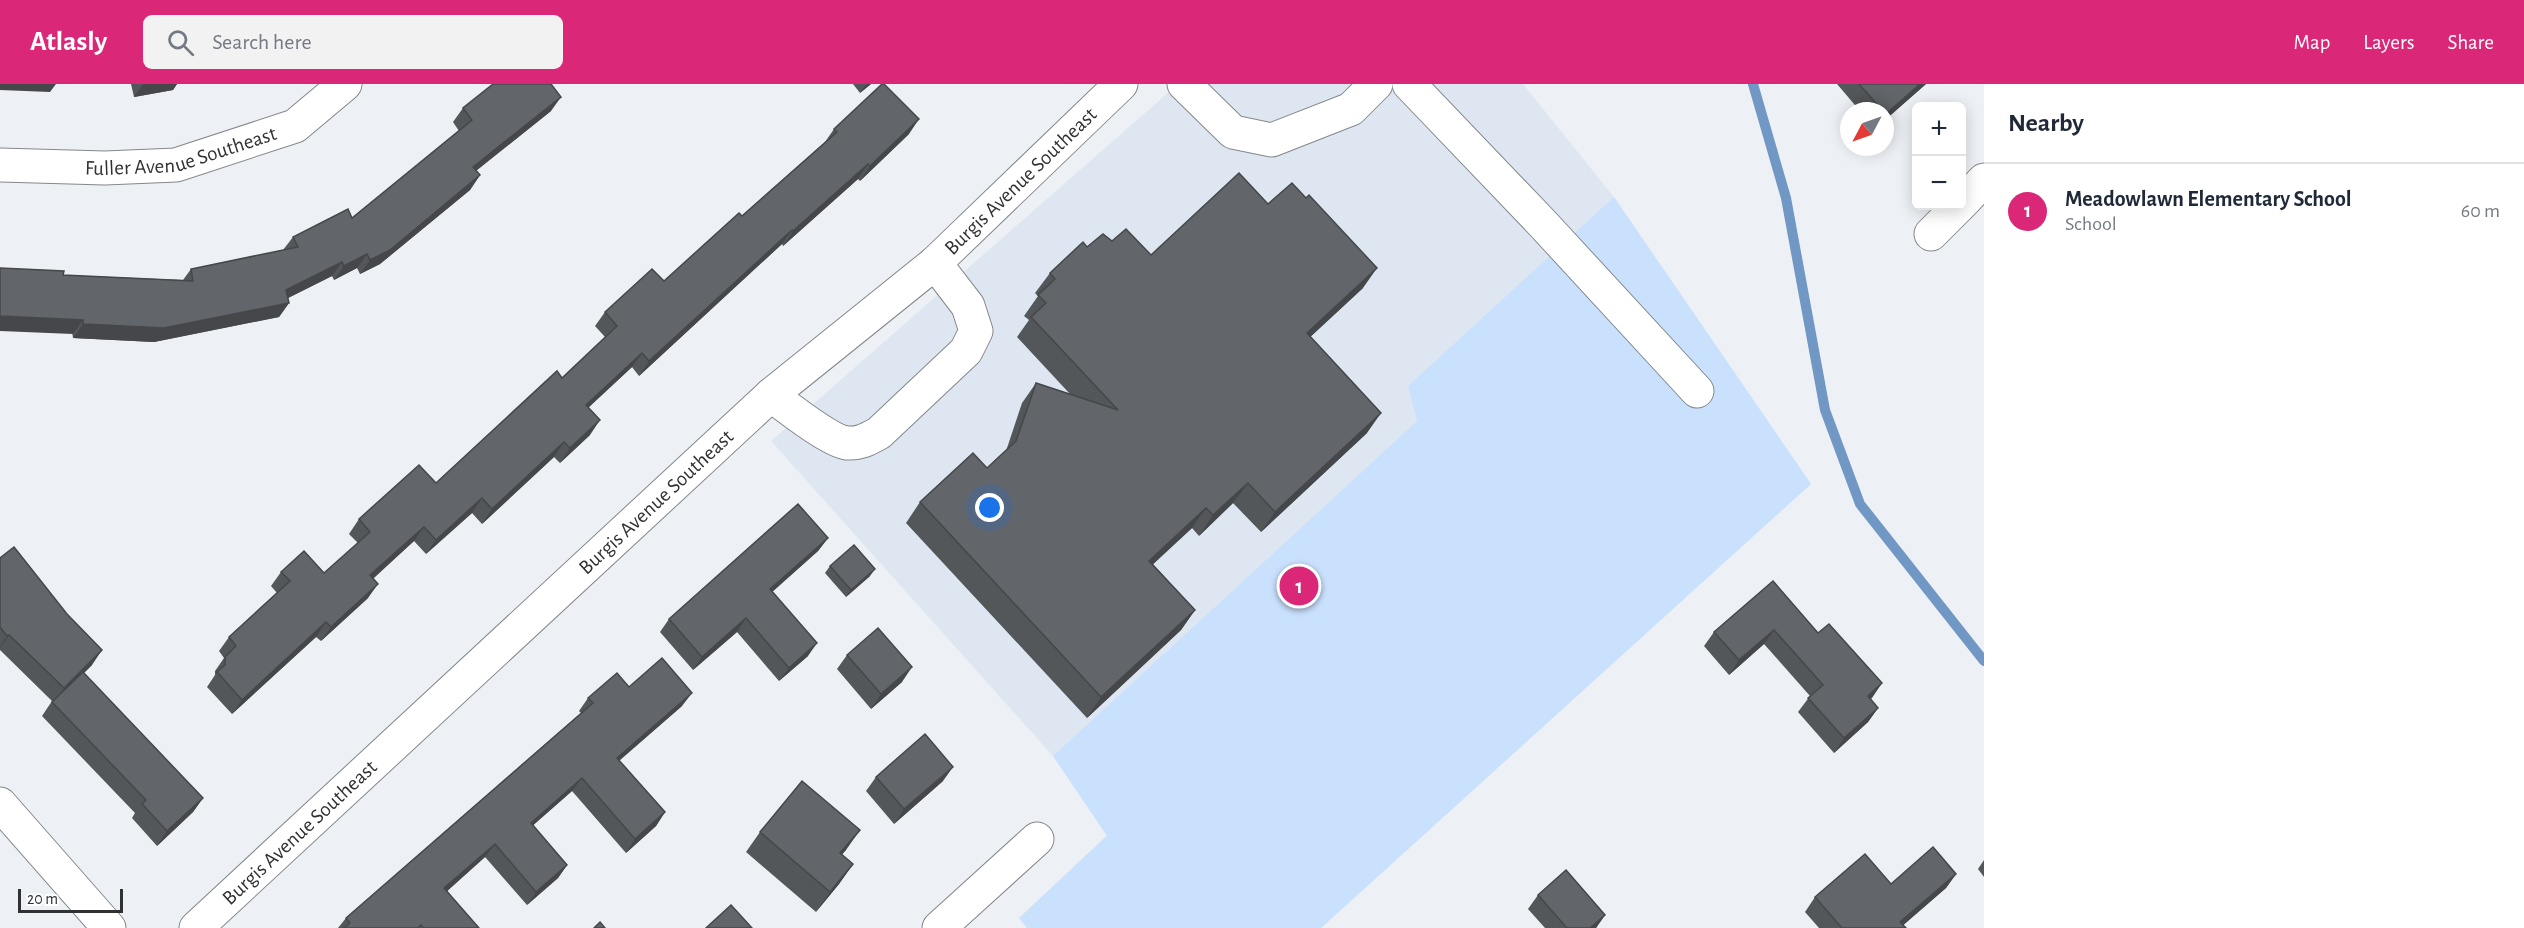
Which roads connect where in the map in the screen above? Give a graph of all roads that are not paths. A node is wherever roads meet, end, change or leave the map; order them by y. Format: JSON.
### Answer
{"nodes":[{"id":1,"x":345,"y":84,"type":"edge"},
{"id":2,"x":1121,"y":84,"type":"edge"},
{"id":3,"x":1184,"y":84,"type":"edge"},
{"id":4,"x":1376,"y":84,"type":"edge"},
{"id":5,"x":1409,"y":84,"type":"edge"},
{"id":6,"x":0,"y":165,"type":"edge"},
{"id":7,"x":1984,"y":180,"type":"edge"},
{"id":8,"x":1966,"y":198,"type":"edge"},
{"id":9,"x":1954,"y":210,"type":"edge"},
{"id":10,"x":1931,"y":234,"type":"dead end"},
{"id":11,"x":935,"y":263,"type":"junction"},
{"id":12,"x":1697,"y":391,"type":"dead end"},
{"id":13,"x":771,"y":395,"type":"junction"},
{"id":14,"x":0,"y":804,"type":"edge"},
{"id":15,"x":1036,"y":839,"type":"dead end"},
{"id":16,"x":109,"y":928,"type":"edge"},
{"id":17,"x":196,"y":928,"type":"edge"},
{"id":18,"x":939,"y":928,"type":"edge"}],
"edges":[{"from":1,"to":6,"type":"street","name":"Fuller Avenue Southeast"},
{"from":2,"to":11,"type":"street","name":"Burgis Avenue Southeast"},
{"from":3,"to":4,"type":"street"},
{"from":5,"to":12,"type":"street"},
{"from":7,"to":8,"type":"street"},
{"from":9,"to":10,"type":"street"},
{"from":11,"to":13,"type":"street","name":"Burgis Avenue Southeast"},
{"from":11,"to":13,"type":"street"},
{"from":13,"to":17,"type":"street","name":"Burgis Avenue Southeast"},
{"from":14,"to":16,"type":"street"},
{"from":15,"to":18,"type":"street"}]}
